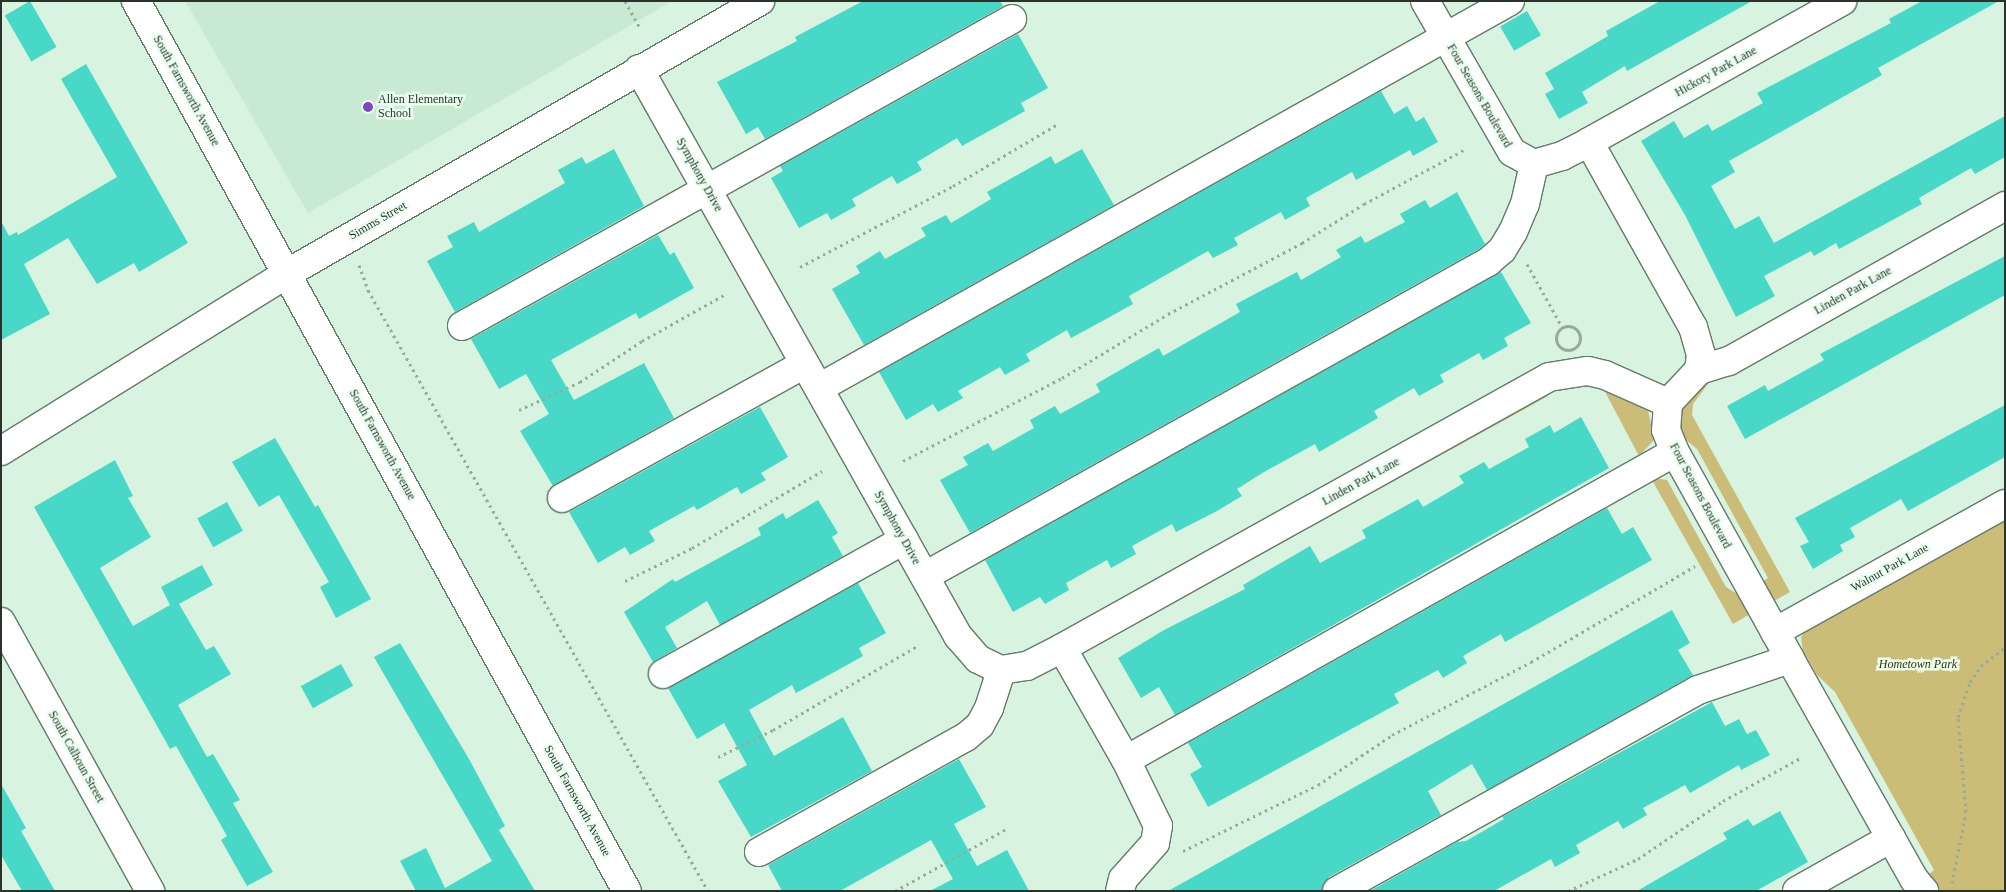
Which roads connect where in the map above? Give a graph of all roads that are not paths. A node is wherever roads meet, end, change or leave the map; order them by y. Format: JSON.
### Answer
{"nodes":[{"id":1,"x":136,"y":1,"type":"edge"},
{"id":2,"x":760,"y":1,"type":"edge"},
{"id":3,"x":1424,"y":1,"type":"edge"},
{"id":4,"x":1510,"y":1,"type":"edge"},
{"id":5,"x":1842,"y":1,"type":"edge"},
{"id":6,"x":1012,"y":19,"type":"dead end"},
{"id":7,"x":1444,"y":36,"type":"junction"},
{"id":8,"x":639,"y":69,"type":"junction"},
{"id":9,"x":1589,"y":142,"type":"junction"},
{"id":10,"x":1534,"y":164,"type":"junction"},
{"id":11,"x":708,"y":190,"type":"junction"},
{"id":12,"x":2005,"y":206,"type":"edge"},
{"id":13,"x":288,"y":273,"type":"junction"},
{"id":14,"x":462,"y":326,"type":"dead end"},
{"id":15,"x":806,"y":364,"type":"junction"},
{"id":16,"x":1699,"y":370,"type":"junction"},
{"id":17,"x":819,"y":388,"type":"junction"},
{"id":18,"x":1668,"y":403,"type":"junction"},
{"id":19,"x":1,"y":451,"type":"edge"},
{"id":20,"x":1675,"y":452,"type":"junction"},
{"id":21,"x":562,"y":498,"type":"dead end"},
{"id":22,"x":2005,"y":504,"type":"edge"},
{"id":23,"x":904,"y":540,"type":"junction"},
{"id":24,"x":925,"y":576,"type":"junction"},
{"id":25,"x":1,"y":622,"type":"edge"},
{"id":26,"x":1775,"y":632,"type":"junction"},
{"id":27,"x":1062,"y":648,"type":"junction"},
{"id":28,"x":1790,"y":659,"type":"junction"},
{"id":29,"x":1001,"y":670,"type":"junction"},
{"id":30,"x":663,"y":674,"type":"dead end"},
{"id":31,"x":1126,"y":760,"type":"junction"},
{"id":32,"x":1891,"y":838,"type":"junction"},
{"id":33,"x":759,"y":852,"type":"dead end"},
{"id":34,"x":1114,"y":887,"type":"edge"},
{"id":35,"x":150,"y":891,"type":"edge"},
{"id":36,"x":627,"y":891,"type":"edge"},
{"id":37,"x":1337,"y":891,"type":"edge"},
{"id":38,"x":1797,"y":891,"type":"edge"},
{"id":39,"x":1924,"y":891,"type":"edge"}],
"edges":[{"from":1,"to":13,"type":"street","name":"South Farnsworth Avenue"},
{"from":2,"to":8,"type":"street","name":"Simms Street"},
{"from":3,"to":7,"type":"street","name":"Four Seasons Boulevard"},
{"from":4,"to":7,"type":"street"},
{"from":5,"to":9,"type":"street","name":"Hickory Park Lane"},
{"from":6,"to":11,"type":"street"},
{"from":7,"to":10,"type":"street","name":"Four Seasons Boulevard"},
{"from":7,"to":17,"type":"street"},
{"from":8,"to":11,"type":"street","name":"Symphony Drive"},
{"from":8,"to":13,"type":"street","name":"Simms Street"},
{"from":9,"to":10,"type":"street"},
{"from":9,"to":16,"type":"street"},
{"from":10,"to":24,"type":"street"},
{"from":11,"to":14,"type":"street"},
{"from":11,"to":15,"type":"street","name":"Symphony Drive"},
{"from":12,"to":16,"type":"street","name":"Linden Park Lane"},
{"from":13,"to":19,"type":"street","name":"Simms Street"},
{"from":13,"to":36,"type":"street","name":"South Farnsworth Avenue"},
{"from":15,"to":17,"type":"street","name":"Symphony Drive"},
{"from":15,"to":21,"type":"street"},
{"from":16,"to":18,"type":"street"},
{"from":17,"to":23,"type":"street","name":"Symphony Drive"},
{"from":18,"to":20,"type":"street","name":"Four Seasons Boulevard"},
{"from":18,"to":27,"type":"street","name":"Linden Park Lane"},
{"from":20,"to":26,"type":"street","name":"Four Seasons Boulevard"},
{"from":20,"to":31,"type":"street"},
{"from":22,"to":26,"type":"street","name":"Walnut Park Lane"},
{"from":23,"to":24,"type":"street","name":"Symphony Drive"},
{"from":23,"to":30,"type":"street"},
{"from":24,"to":29,"type":"street","name":"Symphony Drive"},
{"from":25,"to":35,"type":"street","name":"South Calhoun Street"},
{"from":26,"to":28,"type":"street","name":"Four Seasons Boulevard"},
{"from":27,"to":29,"type":"street"},
{"from":27,"to":31,"type":"street"},
{"from":28,"to":32,"type":"street","name":"Four Seasons Boulevard"},
{"from":28,"to":37,"type":"street"},
{"from":29,"to":33,"type":"street"},
{"from":31,"to":34,"type":"street"},
{"from":32,"to":38,"type":"street"},
{"from":32,"to":39,"type":"street","name":"Four Seasons Boulevard"}]}
